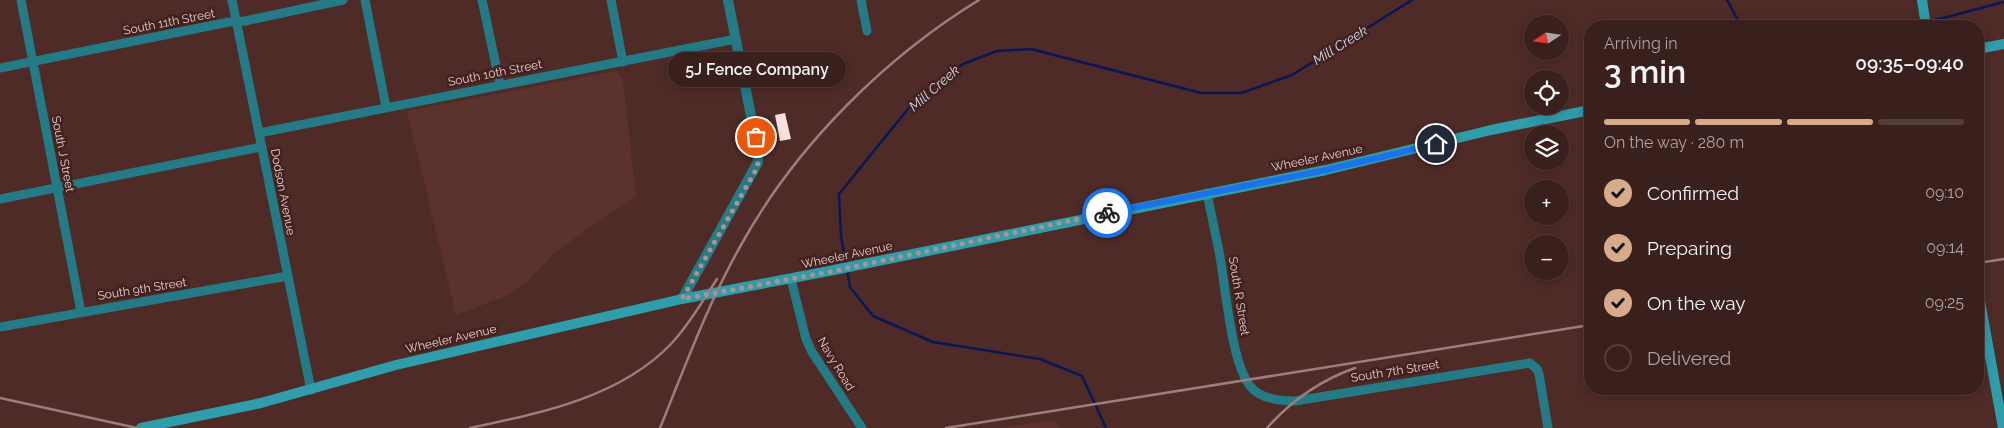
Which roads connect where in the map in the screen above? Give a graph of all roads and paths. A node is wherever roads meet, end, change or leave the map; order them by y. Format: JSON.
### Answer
{"nodes":[{"id":1,"x":21,"y":0,"type":"edge"},
{"id":2,"x":232,"y":0,"type":"edge"},
{"id":3,"x":343,"y":0,"type":"edge"},
{"id":4,"x":365,"y":0,"type":"edge"},
{"id":5,"x":482,"y":0,"type":"edge"},
{"id":6,"x":611,"y":0,"type":"edge"},
{"id":7,"x":728,"y":0,"type":"edge"},
{"id":8,"x":861,"y":0,"type":"edge"},
{"id":9,"x":1922,"y":3,"type":"edge"},
{"id":10,"x":1925,"y":20,"type":"edge"},
{"id":11,"x":237,"y":22,"type":"junction"},
{"id":12,"x":867,"y":31,"type":"dead end"},
{"id":13,"x":736,"y":39,"type":"junction"},
{"id":14,"x":2004,"y":44,"type":"edge"},
{"id":15,"x":1984,"y":48,"type":"edge"},
{"id":16,"x":32,"y":62,"type":"junction"},
{"id":17,"x":623,"y":62,"type":"junction"},
{"id":18,"x":0,"y":68,"type":"edge"},
{"id":19,"x":500,"y":84,"type":"junction"},
{"id":20,"x":386,"y":107,"type":"junction"},
{"id":21,"x":1584,"y":111,"type":"edge"},
{"id":22,"x":259,"y":133,"type":"junction"},
{"id":23,"x":261,"y":147,"type":"junction"},
{"id":24,"x":56,"y":188,"type":"junction"},
{"id":25,"x":1207,"y":193,"type":"junction"},
{"id":26,"x":0,"y":199,"type":"edge"},
{"id":27,"x":288,"y":276,"type":"junction"},
{"id":28,"x":791,"y":279,"type":"junction"},
{"id":29,"x":682,"y":299,"type":"junction"},
{"id":30,"x":80,"y":312,"type":"junction"},
{"id":31,"x":1984,"y":323,"type":"edge"},
{"id":32,"x":0,"y":327,"type":"edge"},
{"id":33,"x":311,"y":390,"type":"junction"},
{"id":34,"x":1261,"y":395,"type":"joint"},
{"id":35,"x":141,"y":428,"type":"edge"},
{"id":36,"x":862,"y":428,"type":"edge"},
{"id":37,"x":1548,"y":428,"type":"edge"},
{"id":38,"x":2003,"y":428,"type":"edge"}],
"edges":[{"from":1,"to":16,"type":"street","name":"South J Street"},
{"from":2,"to":11,"type":"street","name":"Dodson Avenue"},
{"from":3,"to":11,"type":"street","name":"South 11th Street"},
{"from":4,"to":20,"type":"street"},
{"from":5,"to":19,"type":"street"},
{"from":6,"to":17,"type":"street"},
{"from":7,"to":13,"type":"street"},
{"from":8,"to":12,"type":"street"},
{"from":9,"to":10,"type":"main road"},
{"from":11,"to":16,"type":"street","name":"South 11th Street"},
{"from":11,"to":22,"type":"street","name":"Dodson Avenue"},
{"from":13,"to":17,"type":"street","name":"South 10th Street"},
{"from":13,"to":29,"type":"street"},
{"from":14,"to":15,"type":"main road"},
{"from":16,"to":18,"type":"street","name":"South 11th Street"},
{"from":16,"to":24,"type":"street","name":"South J Street"},
{"from":17,"to":19,"type":"street","name":"South 10th Street"},
{"from":19,"to":20,"type":"street","name":"South 10th Street"},
{"from":20,"to":22,"type":"street","name":"South 10th Street"},
{"from":21,"to":25,"type":"main road","name":"Wheeler Avenue"},
{"from":22,"to":23,"type":"street","name":"Dodson Avenue"},
{"from":23,"to":24,"type":"street"},
{"from":23,"to":27,"type":"street","name":"Dodson Avenue"},
{"from":24,"to":26,"type":"street"},
{"from":24,"to":30,"type":"street","name":"South J Street"},
{"from":25,"to":28,"type":"main road","name":"Wheeler Avenue"},
{"from":25,"to":34,"type":"street","name":"South R Street"},
{"from":27,"to":30,"type":"street","name":"South 9th Street"},
{"from":27,"to":33,"type":"street","name":"Dodson Avenue"},
{"from":28,"to":29,"type":"main road","name":"Wheeler Avenue"},
{"from":28,"to":36,"type":"street","name":"Navy Road"},
{"from":29,"to":33,"type":"main road","name":"Wheeler Avenue"},
{"from":30,"to":32,"type":"street","name":"South 9th Street"},
{"from":31,"to":38,"type":"main road"},
{"from":33,"to":35,"type":"main road","name":"Wheeler Avenue"},
{"from":34,"to":37,"type":"street","name":"South 7th Street"}]}
